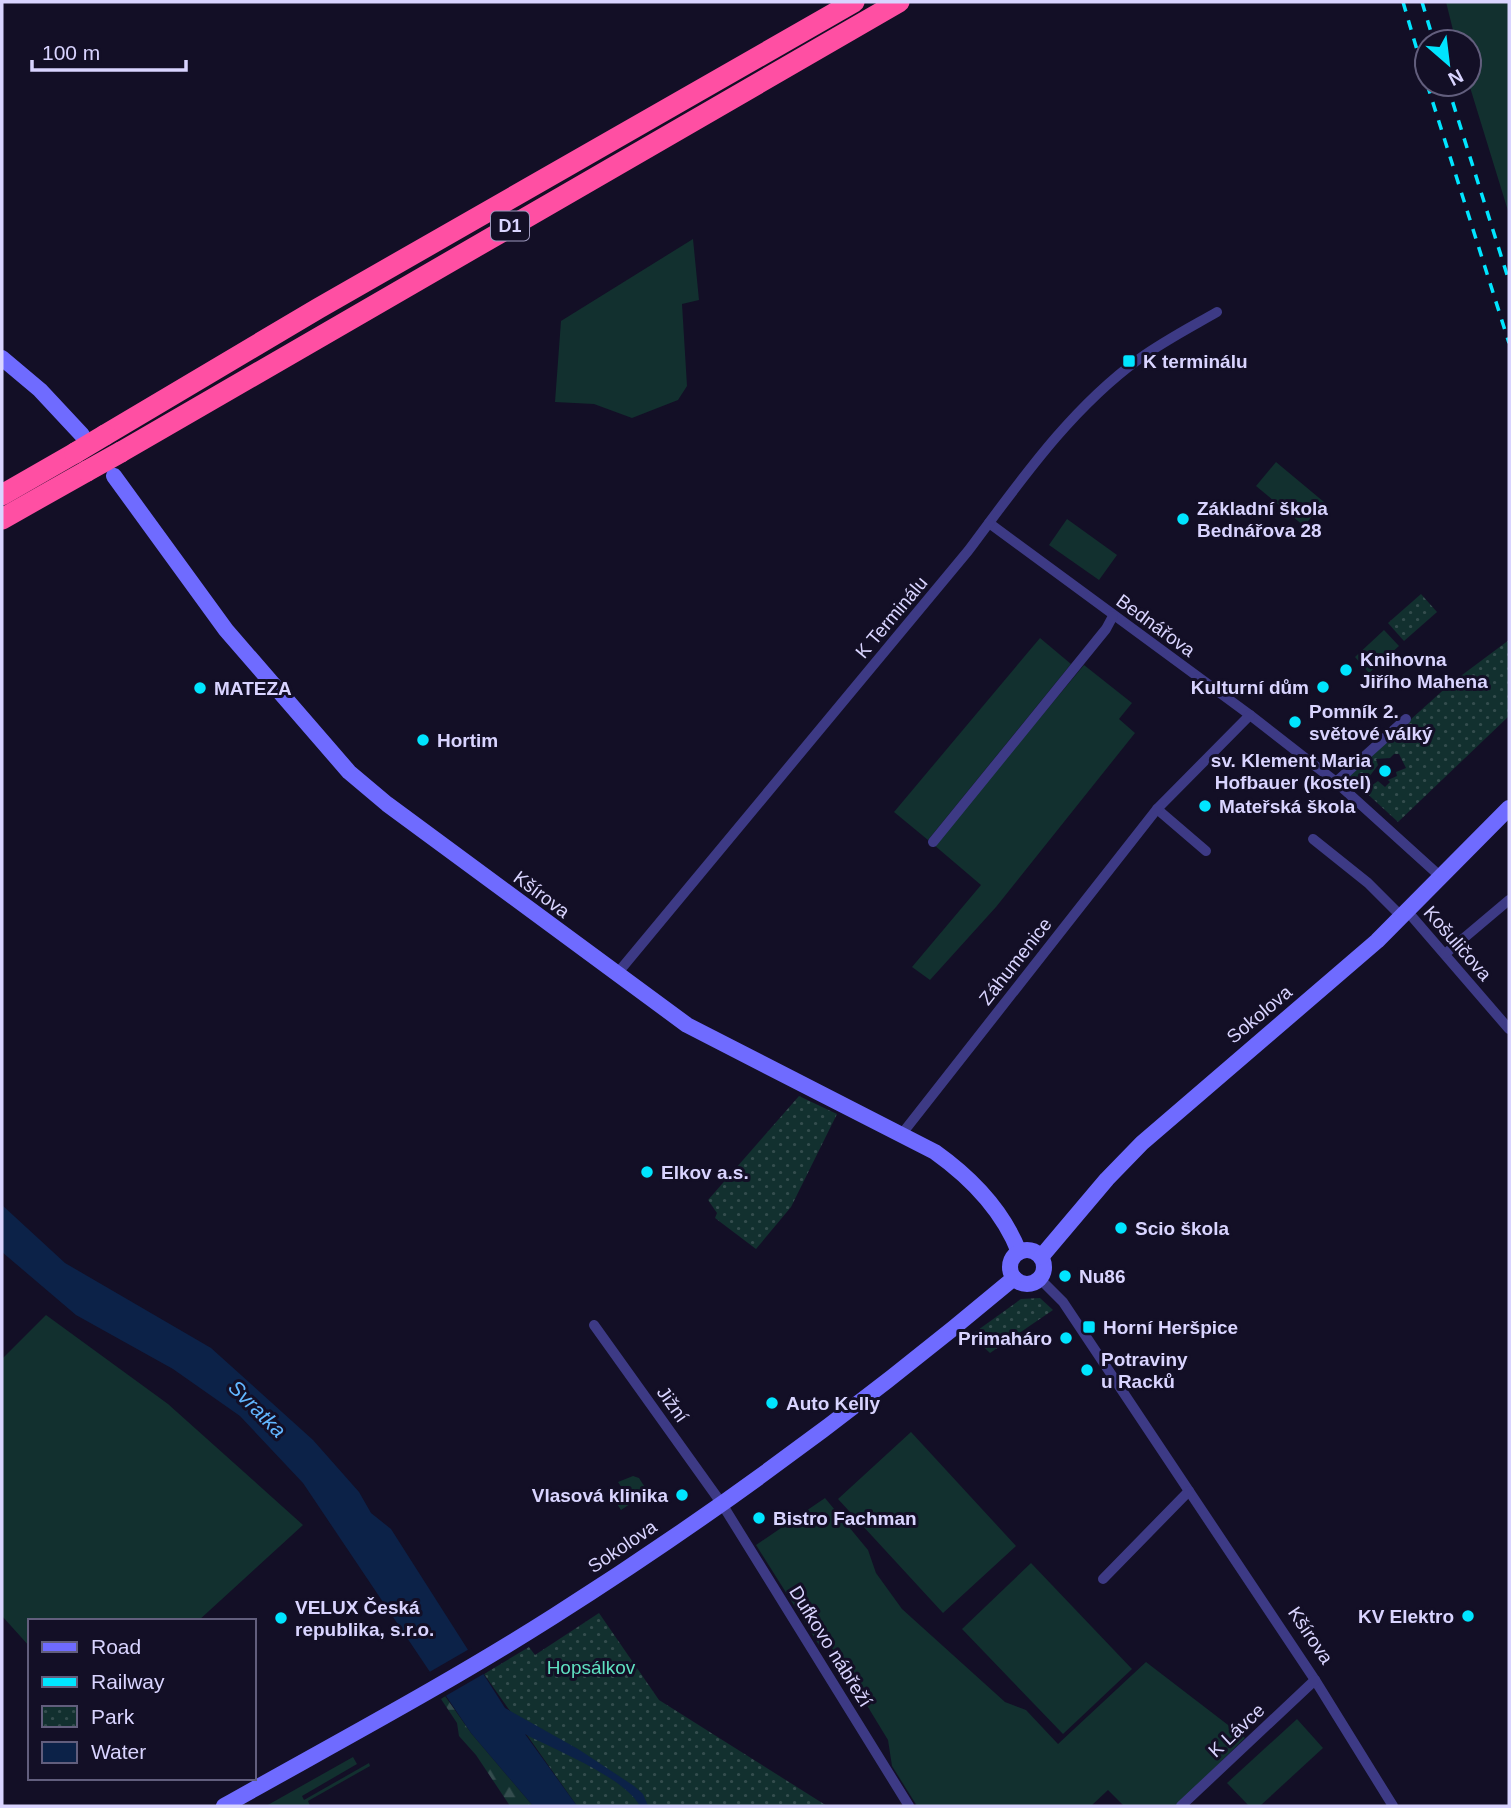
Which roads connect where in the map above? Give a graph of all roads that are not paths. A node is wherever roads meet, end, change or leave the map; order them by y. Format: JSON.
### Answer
{"nodes":[{"id":1,"x":854,"y":2,"type":"edge"},
{"id":2,"x":899,"y":2,"type":"edge"},
{"id":3,"x":1217,"y":312,"type":"dead end"},
{"id":4,"x":2,"y":358,"type":"edge"},
{"id":5,"x":78,"y":444,"type":"junction"},
{"id":6,"x":114,"y":476,"type":"dead end"},
{"id":7,"x":2,"y":495,"type":"edge"},
{"id":8,"x":2,"y":519,"type":"edge"},
{"id":9,"x":989,"y":523,"type":"junction"},
{"id":10,"x":1114,"y":616,"type":"junction"},
{"id":11,"x":1251,"y":715,"type":"junction"},
{"id":12,"x":1406,"y":719,"type":"dead end"},
{"id":13,"x":1336,"y":782,"type":"junction"},
{"id":14,"x":1509,"y":808,"type":"edge"},
{"id":15,"x":1157,"y":809,"type":"junction"},
{"id":16,"x":1313,"y":839,"type":"dead end"},
{"id":17,"x":933,"y":842,"type":"dead end"},
{"id":18,"x":1206,"y":851,"type":"dead end"},
{"id":19,"x":1442,"y":878,"type":"junction"},
{"id":20,"x":1509,"y":900,"type":"edge"},
{"id":21,"x":1405,"y":914,"type":"junction"},
{"id":22,"x":1445,"y":954,"type":"junction"},
{"id":23,"x":617,"y":975,"type":"junction"},
{"id":24,"x":1509,"y":1029,"type":"edge"},
{"id":25,"x":901,"y":1135,"type":"junction"},
{"id":26,"x":1019,"y":1252,"type":"junction"},
{"id":27,"x":1041,"y":1257,"type":"junction"},
{"id":28,"x":1014,"y":1278,"type":"junction"},
{"id":29,"x":1039,"y":1278,"type":"junction"},
{"id":30,"x":594,"y":1325,"type":"dead end"},
{"id":31,"x":1189,"y":1491,"type":"junction"},
{"id":32,"x":722,"y":1504,"type":"junction"},
{"id":33,"x":1103,"y":1579,"type":"dead end"},
{"id":34,"x":1315,"y":1680,"type":"junction"},
{"id":35,"x":224,"y":1806,"type":"edge"},
{"id":36,"x":909,"y":1806,"type":"edge"},
{"id":37,"x":1181,"y":1806,"type":"edge"},
{"id":38,"x":1393,"y":1806,"type":"edge"}],
"edges":[{"from":1,"to":5,"type":"highway","number":"D1","bridge":true},
{"from":2,"to":8,"type":"highway","number":"D1","bridge":true},
{"from":3,"to":9,"type":"street","name":"K Terminálu"},
{"from":4,"to":5,"type":"street"},
{"from":5,"to":7,"type":"highway","number":"D1"},
{"from":6,"to":23,"type":"street","name":"Kšírova"},
{"from":9,"to":10,"type":"street","name":"Bednářova"},
{"from":9,"to":23,"type":"street","name":"K Terminálu"},
{"from":10,"to":11,"type":"street","name":"Bednářova"},
{"from":10,"to":17,"type":"street"},
{"from":11,"to":13,"type":"street","name":"Bednářova"},
{"from":11,"to":15,"type":"street","name":"Záhumenice"},
{"from":12,"to":13,"type":"street"},
{"from":13,"to":19,"type":"street","name":"Bednářova"},
{"from":14,"to":19,"type":"street","name":"Sokolova"},
{"from":15,"to":18,"type":"street"},
{"from":15,"to":25,"type":"street","name":"Záhumenice"},
{"from":16,"to":21,"type":"street"},
{"from":19,"to":21,"type":"street","name":"Sokolova"},
{"from":20,"to":22,"type":"street"},
{"from":21,"to":22,"type":"street","name":"Košuličova"},
{"from":21,"to":27,"type":"street","name":"Sokolova"},
{"from":22,"to":24,"type":"street","name":"Košuličova"},
{"from":23,"to":25,"type":"street","name":"Kšírova"},
{"from":25,"to":26,"type":"street","name":"Kšírova"},
{"from":26,"to":27,"type":"street"},
{"from":26,"to":28,"type":"street"},
{"from":27,"to":29,"type":"street"},
{"from":28,"to":29,"type":"street"},
{"from":28,"to":32,"type":"street","name":"Sokolova"},
{"from":29,"to":31,"type":"street","name":"Kšírova"},
{"from":30,"to":32,"type":"street","name":"Jižní"},
{"from":31,"to":33,"type":"street"},
{"from":31,"to":34,"type":"street","name":"Kšírova"},
{"from":32,"to":35,"type":"street","name":"Sokolova"},
{"from":32,"to":36,"type":"street","name":"Dufkovo nábřeží"},
{"from":34,"to":37,"type":"street","name":"K Lávce"},
{"from":34,"to":38,"type":"street","name":"Kšírova"}]}
